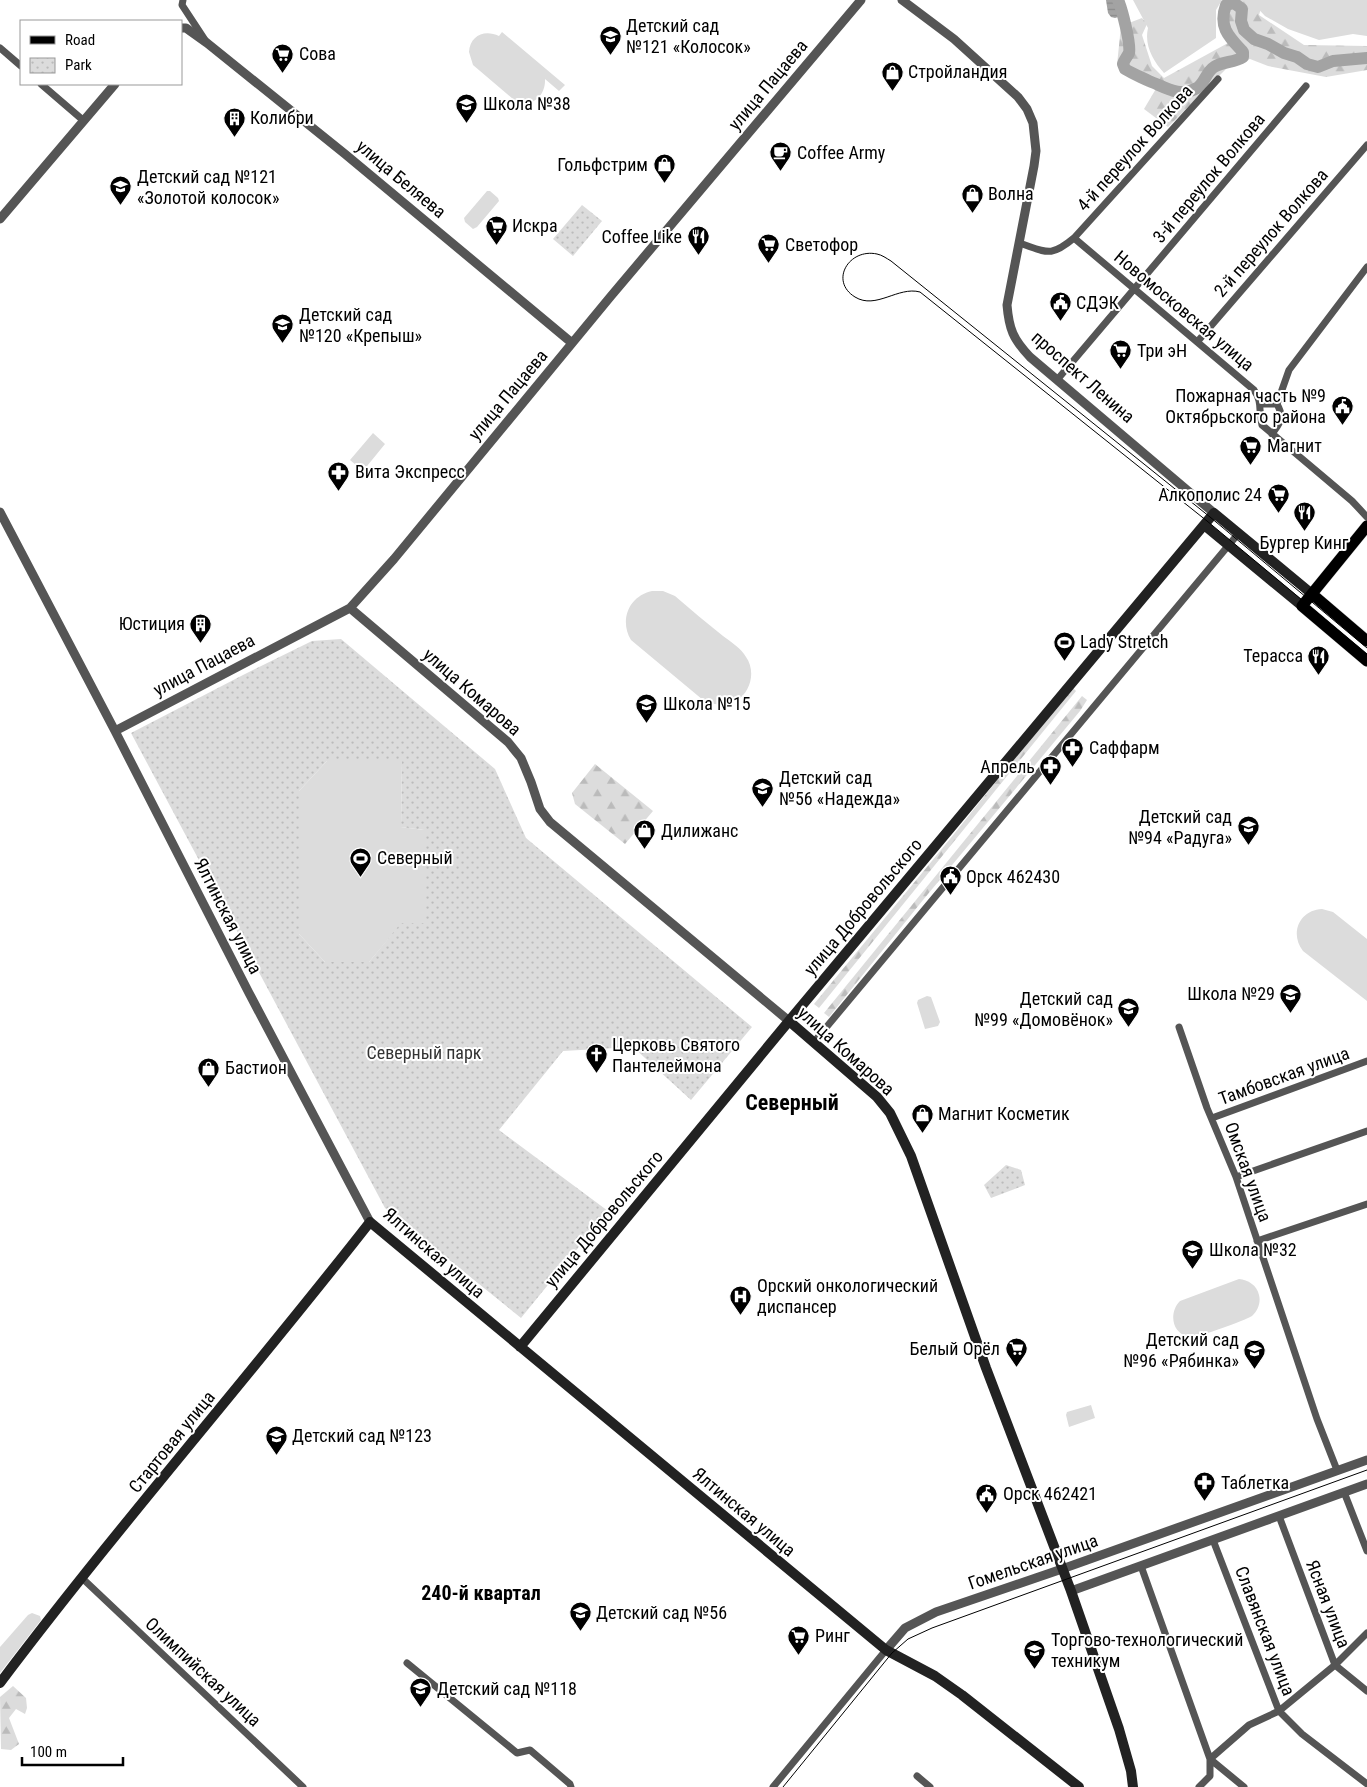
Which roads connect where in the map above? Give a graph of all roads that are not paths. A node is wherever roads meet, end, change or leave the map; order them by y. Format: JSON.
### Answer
{"nodes":[{"id":1,"x":183,"y":0,"type":"edge"},
{"id":2,"x":861,"y":0,"type":"edge"},
{"id":3,"x":902,"y":0,"type":"edge"},
{"id":4,"x":182,"y":28,"type":"edge"},
{"id":5,"x":207,"y":43,"type":"junction"},
{"id":6,"x":0,"y":48,"type":"edge"},
{"id":7,"x":20,"y":65,"type":"edge"},
{"id":8,"x":1218,"y":79,"type":"dead end"},
{"id":9,"x":42,"y":85,"type":"edge"},
{"id":10,"x":114,"y":85,"type":"edge"},
{"id":11,"x":1306,"y":86,"type":"dead end"},
{"id":12,"x":84,"y":121,"type":"junction"},
{"id":13,"x":1367,"y":145,"type":"edge"},
{"id":14,"x":0,"y":219,"type":"edge"},
{"id":15,"x":1074,"y":238,"type":"junction"},
{"id":16,"x":1019,"y":243,"type":"junction"},
{"id":17,"x":1367,"y":267,"type":"edge"},
{"id":18,"x":1135,"y":289,"type":"junction"},
{"id":19,"x":1198,"y":341,"type":"junction"},
{"id":20,"x":572,"y":342,"type":"junction"},
{"id":21,"x":1057,"y":380,"type":"junction"},
{"id":22,"x":1260,"y":404,"type":"junction"},
{"id":23,"x":1277,"y":404,"type":"junction"},
{"id":24,"x":1272,"y":434,"type":"junction"},
{"id":25,"x":0,"y":512,"type":"edge"},
{"id":26,"x":1214,"y":513,"type":"junction"},
{"id":27,"x":1367,"y":517,"type":"edge"},
{"id":28,"x":1204,"y":525,"type":"junction"},
{"id":29,"x":1367,"y":526,"type":"edge"},
{"id":30,"x":1238,"y":534,"type":"junction"},
{"id":31,"x":1229,"y":545,"type":"junction"},
{"id":32,"x":1312,"y":594,"type":"junction"},
{"id":33,"x":1302,"y":606,"type":"junction"},
{"id":34,"x":350,"y":608,"type":"junction"},
{"id":35,"x":1367,"y":641,"type":"edge"},
{"id":36,"x":1366,"y":659,"type":"edge"},
{"id":37,"x":115,"y":731,"type":"junction"},
{"id":38,"x":789,"y":1021,"type":"junction"},
{"id":39,"x":1179,"y":1027,"type":"dead end"},
{"id":40,"x":814,"y":1042,"type":"junction"},
{"id":41,"x":1367,"y":1061,"type":"edge"},
{"id":42,"x":1212,"y":1118,"type":"junction"},
{"id":43,"x":1367,"y":1131,"type":"edge"},
{"id":44,"x":1236,"y":1176,"type":"junction"},
{"id":45,"x":1367,"y":1204,"type":"edge"},
{"id":46,"x":370,"y":1222,"type":"junction"},
{"id":47,"x":1257,"y":1241,"type":"junction"},
{"id":48,"x":520,"y":1347,"type":"junction"},
{"id":49,"x":1367,"y":1460,"type":"edge"},
{"id":50,"x":1337,"y":1470,"type":"junction"},
{"id":51,"x":1367,"y":1484,"type":"edge"},
{"id":52,"x":1344,"y":1492,"type":"junction"},
{"id":53,"x":1278,"y":1516,"type":"junction"},
{"id":54,"x":1213,"y":1540,"type":"junction"},
{"id":55,"x":1367,"y":1551,"type":"edge"},
{"id":56,"x":1141,"y":1566,"type":"junction"},
{"id":57,"x":1062,"y":1569,"type":"junction"},
{"id":58,"x":82,"y":1578,"type":"junction"},
{"id":59,"x":1071,"y":1591,"type":"junction"},
{"id":60,"x":1367,"y":1633,"type":"edge"},
{"id":61,"x":886,"y":1650,"type":"junction"},
{"id":62,"x":407,"y":1663,"type":"dead end"},
{"id":63,"x":1335,"y":1665,"type":"junction"},
{"id":64,"x":0,"y":1683,"type":"edge"},
{"id":65,"x":1367,"y":1691,"type":"edge"},
{"id":66,"x":1279,"y":1710,"type":"junction"},
{"id":67,"x":1210,"y":1759,"type":"junction"},
{"id":68,"x":917,"y":1776,"type":"dead end"},
{"id":69,"x":1367,"y":1784,"type":"edge"},
{"id":70,"x":303,"y":1787,"type":"edge"},
{"id":71,"x":571,"y":1787,"type":"edge"},
{"id":72,"x":773,"y":1787,"type":"edge"},
{"id":73,"x":930,"y":1787,"type":"edge"},
{"id":74,"x":1079,"y":1787,"type":"edge"},
{"id":75,"x":1133,"y":1787,"type":"edge"},
{"id":76,"x":1198,"y":1787,"type":"edge"},
{"id":77,"x":1244,"y":1787,"type":"edge"}],
"edges":[{"from":1,"to":5,"type":"street"},
{"from":2,"to":20,"type":"street","name":"улица Пацаева"},
{"from":3,"to":16,"type":"street","name":"проспект Ленина"},
{"from":4,"to":5,"type":"street","name":"улица Беляева"},
{"from":5,"to":20,"type":"street","name":"улица Беляева"},
{"from":6,"to":7,"type":"street"},
{"from":8,"to":15,"type":"street","name":"4-й переулок Волкова"},
{"from":9,"to":12,"type":"street"},
{"from":10,"to":12,"type":"street"},
{"from":11,"to":18,"type":"street","name":"3-й переулок Волкова"},
{"from":12,"to":14,"type":"street"},
{"from":13,"to":19,"type":"street","name":"2-й переулок Волкова"},
{"from":15,"to":16,"type":"street","name":"4-й переулок Волкова"},
{"from":15,"to":18,"type":"street","name":"Новомосковская улица"},
{"from":16,"to":21,"type":"street","name":"проспект Ленина"},
{"from":17,"to":23,"type":"street"},
{"from":18,"to":19,"type":"street","name":"Новомосковская улица"},
{"from":18,"to":21,"type":"street","name":"3-й переулок Волкова"},
{"from":19,"to":22,"type":"street","name":"Новомосковская улица"},
{"from":20,"to":34,"type":"street","name":"улица Пацаева"},
{"from":21,"to":26,"type":"street","name":"проспект Ленина"},
{"from":22,"to":23,"type":"street"},
{"from":22,"to":24,"type":"street","name":"Новомосковская улица"},
{"from":23,"to":24,"type":"street"},
{"from":24,"to":27,"type":"street","name":"Новомосковская улица"},
{"from":25,"to":37,"type":"street","name":"Ялтинская улица"},
{"from":26,"to":28,"type":"main road","name":"улица Добровольского"},
{"from":26,"to":30,"type":"main road","name":"проспект Ленина"},
{"from":28,"to":31,"type":"main road"},
{"from":28,"to":38,"type":"main road","name":"улица Добровольского"},
{"from":29,"to":32,"type":"main road"},
{"from":30,"to":31,"type":"street"},
{"from":30,"to":32,"type":"main road","name":"проспект Ленина"},
{"from":31,"to":33,"type":"main road"},
{"from":31,"to":40,"type":"street"},
{"from":32,"to":33,"type":"main road"},
{"from":32,"to":35,"type":"main road","name":"проспект Ленина"},
{"from":33,"to":36,"type":"main road"},
{"from":34,"to":37,"type":"street","name":"улица Пацаева"},
{"from":34,"to":38,"type":"street","name":"улица Комарова"},
{"from":37,"to":46,"type":"street","name":"Ялтинская улица"},
{"from":38,"to":40,"type":"main road","name":"улица Комарова"},
{"from":38,"to":48,"type":"main road","name":"улица Добровольского"},
{"from":39,"to":42,"type":"street","name":"Омская улица"},
{"from":40,"to":57,"type":"main road","name":"улица Комарова"},
{"from":41,"to":42,"type":"street","name":"Тамбовская улица"},
{"from":42,"to":44,"type":"street","name":"Омская улица"},
{"from":43,"to":44,"type":"street"},
{"from":44,"to":47,"type":"street","name":"Омская улица"},
{"from":45,"to":47,"type":"street"},
{"from":46,"to":48,"type":"main road","name":"Ялтинская улица"},
{"from":46,"to":58,"type":"main road","name":"Стартовая улица"},
{"from":47,"to":50,"type":"street","name":"Омская улица"},
{"from":48,"to":61,"type":"main road","name":"Ялтинская улица"},
{"from":49,"to":50,"type":"street","name":"Гомельская улица"},
{"from":50,"to":57,"type":"street","name":"Гомельская улица"},
{"from":51,"to":52,"type":"street"},
{"from":52,"to":53,"type":"street"},
{"from":52,"to":55,"type":"street"},
{"from":53,"to":54,"type":"street"},
{"from":53,"to":63,"type":"street","name":"Ясная улица"},
{"from":54,"to":56,"type":"street"},
{"from":54,"to":66,"type":"street","name":"Славянская улица"},
{"from":56,"to":59,"type":"street"},
{"from":56,"to":67,"type":"street"},
{"from":57,"to":59,"type":"main road","name":"улица Комарова"},
{"from":57,"to":61,"type":"street","name":"Гомельская улица"},
{"from":58,"to":64,"type":"main road","name":"Стартовая улица"},
{"from":58,"to":70,"type":"street","name":"Олимпийская улица"},
{"from":59,"to":75,"type":"main road","name":"улица Комарова"},
{"from":60,"to":63,"type":"street"},
{"from":61,"to":72,"type":"street","name":"Гомельская улица"},
{"from":61,"to":74,"type":"main road","name":"Ялтинская улица"},
{"from":62,"to":71,"type":"street"},
{"from":63,"to":65,"type":"street","name":"Ясная улица"},
{"from":63,"to":66,"type":"street"},
{"from":66,"to":67,"type":"street"},
{"from":66,"to":69,"type":"street","name":"Славянская улица"},
{"from":67,"to":76,"type":"street"},
{"from":67,"to":77,"type":"street"},
{"from":68,"to":73,"type":"street"}]}
